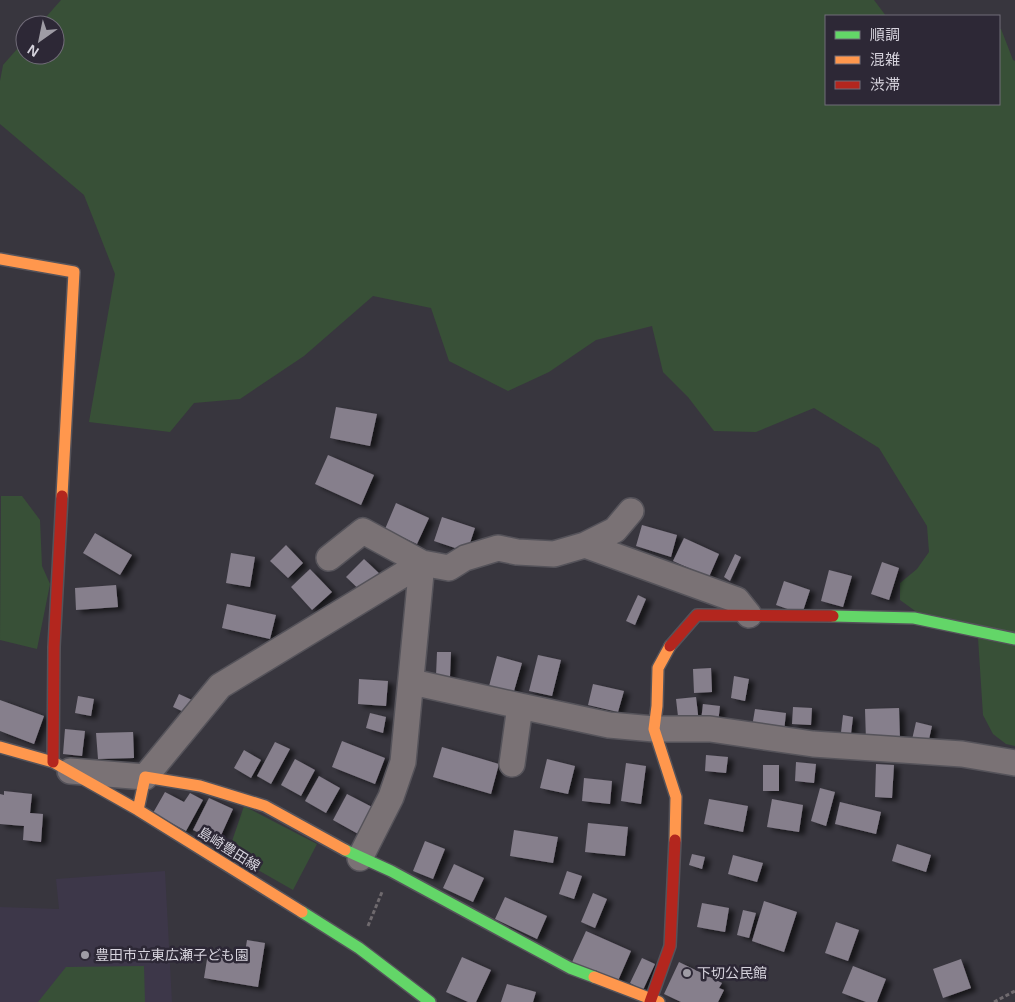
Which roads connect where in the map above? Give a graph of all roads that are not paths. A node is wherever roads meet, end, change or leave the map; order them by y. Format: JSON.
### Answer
{"nodes":[{"id":1,"x":0,"y":259,"type":"edge"},
{"id":2,"x":631,"y":511,"type":"dead end"},
{"id":3,"x":585,"y":546,"type":"junction"},
{"id":4,"x":330,"y":558,"type":"dead end"},
{"id":5,"x":422,"y":563,"type":"junction"},
{"id":6,"x":749,"y":615,"type":"junction"},
{"id":7,"x":1015,"y":639,"type":"edge"},
{"id":8,"x":412,"y":682,"type":"junction"},
{"id":9,"x":520,"y":706,"type":"junction"},
{"id":10,"x":654,"y":729,"type":"junction"},
{"id":11,"x":0,"y":747,"type":"edge"},
{"id":12,"x":1015,"y":762,"type":"edge"},
{"id":13,"x":512,"y":764,"type":"dead end"},
{"id":14,"x":62,"y":766,"type":"junction"},
{"id":15,"x":145,"y":777,"type":"junction"},
{"id":16,"x":138,"y":810,"type":"junction"},
{"id":17,"x":360,"y":858,"type":"junction"},
{"id":18,"x":654,"y":1001,"type":"edge"},
{"id":19,"x":430,"y":1002,"type":"edge"}],
"edges":[{"from":1,"to":14,"type":"street"},
{"from":2,"to":3,"type":"street"},
{"from":3,"to":5,"type":"street"},
{"from":3,"to":6,"type":"street"},
{"from":4,"to":5,"type":"street"},
{"from":5,"to":8,"type":"street"},
{"from":5,"to":15,"type":"street"},
{"from":6,"to":7,"type":"street"},
{"from":6,"to":10,"type":"street"},
{"from":8,"to":9,"type":"street"},
{"from":8,"to":17,"type":"street"},
{"from":9,"to":10,"type":"street"},
{"from":9,"to":13,"type":"street"},
{"from":10,"to":12,"type":"street"},
{"from":10,"to":18,"type":"street"},
{"from":11,"to":14,"type":"street","name":"島崎豊田線"},
{"from":14,"to":15,"type":"street"},
{"from":14,"to":16,"type":"street","name":"島崎豊田線"},
{"from":15,"to":16,"type":"street"},
{"from":15,"to":17,"type":"street"},
{"from":16,"to":19,"type":"street","name":"島崎豊田線"},
{"from":17,"to":18,"type":"street"}]}
